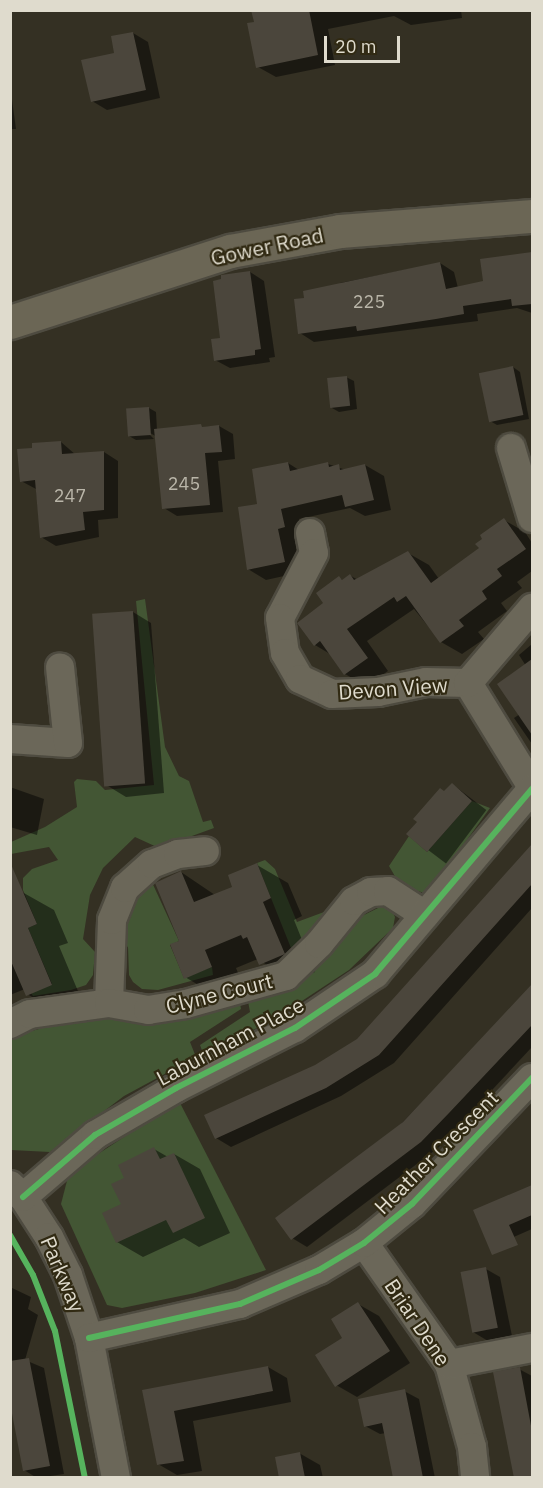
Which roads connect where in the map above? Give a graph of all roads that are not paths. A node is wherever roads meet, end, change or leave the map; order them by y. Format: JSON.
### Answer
{"nodes":[{"id":1,"x":532,"y":216,"type":"edge"},
{"id":2,"x":10,"y":322,"type":"edge"},
{"id":3,"x":511,"y":448,"type":"dead end"},
{"id":4,"x":532,"y":518,"type":"edge"},
{"id":5,"x":310,"y":533,"type":"dead end"},
{"id":6,"x":532,"y":608,"type":"edge"},
{"id":7,"x":60,"y":667,"type":"dead end"},
{"id":8,"x":468,"y":683,"type":"junction"},
{"id":9,"x":10,"y":739,"type":"edge"},
{"id":10,"x":532,"y":788,"type":"edge"},
{"id":11,"x":205,"y":851,"type":"dead end"},
{"id":12,"x":425,"y":915,"type":"junction"},
{"id":13,"x":109,"y":1003,"type":"junction"},
{"id":14,"x":10,"y":1024,"type":"edge"},
{"id":15,"x":532,"y":1078,"type":"edge"},
{"id":16,"x":17,"y":1191,"type":"edge"},
{"id":17,"x":364,"y":1243,"type":"junction"},
{"id":18,"x":89,"y":1338,"type":"junction"},
{"id":19,"x":532,"y":1348,"type":"edge"},
{"id":20,"x":449,"y":1364,"type":"junction"},
{"id":21,"x":116,"y":1478,"type":"edge"},
{"id":22,"x":475,"y":1478,"type":"edge"}],
"edges":[{"from":1,"to":2,"type":"main road","name":"Gower Road"},
{"from":3,"to":4,"type":"street"},
{"from":5,"to":8,"type":"street","name":"Devon View"},
{"from":6,"to":8,"type":"street","name":"Devon View"},
{"from":7,"to":9,"type":"street"},
{"from":8,"to":10,"type":"street","name":"Devon View"},
{"from":10,"to":12,"type":"street","name":"Laburnham Place"},
{"from":11,"to":13,"type":"street"},
{"from":12,"to":13,"type":"street","name":"Clyne Court"},
{"from":12,"to":16,"type":"street","name":"Laburnham Place"},
{"from":13,"to":14,"type":"street","name":"Clyne Court"},
{"from":15,"to":17,"type":"street","name":"Heather Crescent"},
{"from":16,"to":18,"type":"street","name":"Parkway"},
{"from":17,"to":18,"type":"street","name":"Heather Crescent"},
{"from":17,"to":20,"type":"street","name":"Briar Dene"},
{"from":18,"to":21,"type":"street","name":"Parkway"},
{"from":19,"to":20,"type":"street"},
{"from":20,"to":22,"type":"street","name":"Briar Dene"}]}
